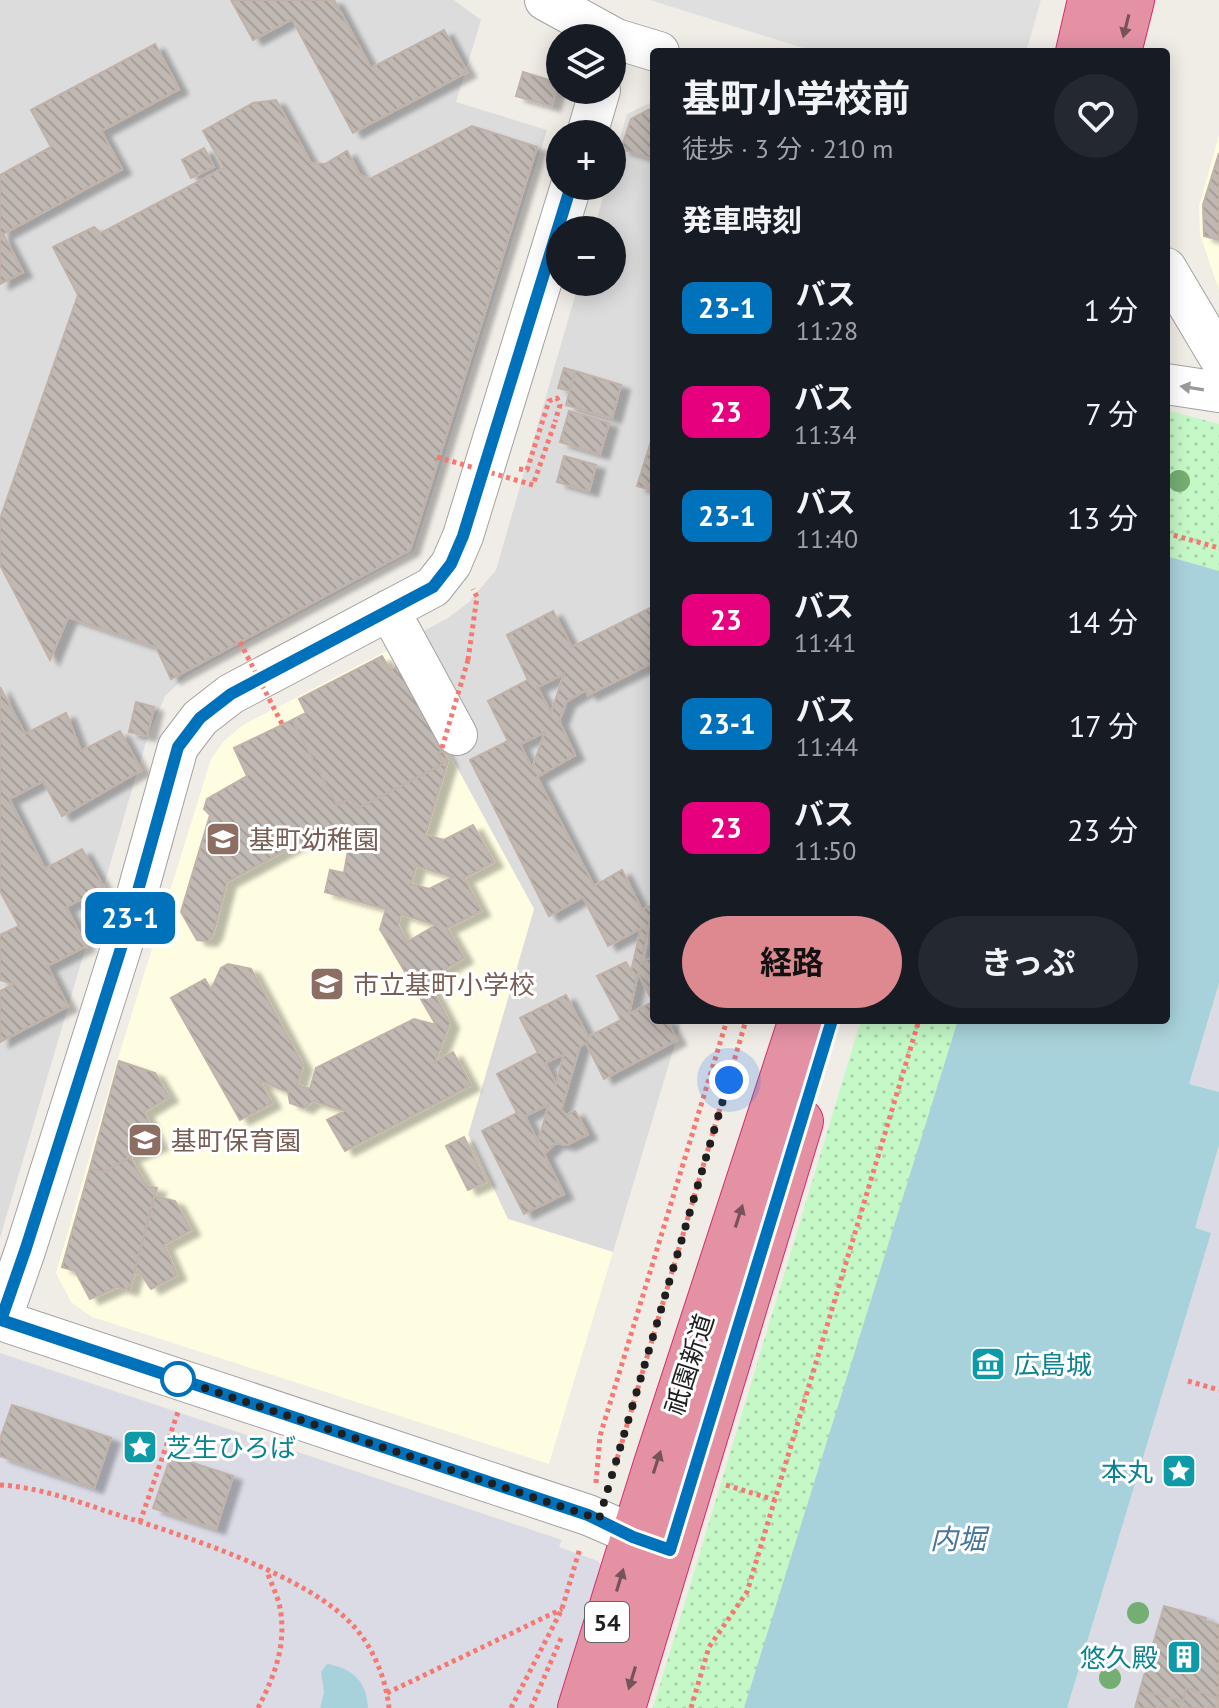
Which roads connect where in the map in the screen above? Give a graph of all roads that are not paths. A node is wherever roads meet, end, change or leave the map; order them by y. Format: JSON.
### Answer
{"nodes":[{"id":1,"x":545,"y":0,"type":"edge"},
{"id":2,"x":1090,"y":0,"type":"edge"},
{"id":3,"x":1132,"y":0,"type":"edge"},
{"id":4,"x":581,"y":24,"type":"edge"},
{"id":5,"x":626,"y":48,"type":"edge"},
{"id":6,"x":1079,"y":48,"type":"edge"},
{"id":7,"x":1120,"y":48,"type":"edge"},
{"id":8,"x":650,"y":51,"type":"edge"},
{"id":9,"x":567,"y":200,"type":"edge"},
{"id":10,"x":1170,"y":275,"type":"edge"},
{"id":11,"x":1219,"y":357,"type":"edge"},
{"id":12,"x":1170,"y":385,"type":"edge"},
{"id":13,"x":1219,"y":392,"type":"edge"},
{"id":14,"x":389,"y":610,"type":"junction"},
{"id":15,"x":449,"y":741,"type":"road end"},
{"id":16,"x":800,"y":1024,"type":"edge"},
{"id":17,"x":830,"y":1024,"type":"edge"},
{"id":18,"x":0,"y":1320,"type":"edge"},
{"id":19,"x":616,"y":1528,"type":"junction"},
{"id":20,"x":580,"y":1708,"type":"edge"},
{"id":21,"x":623,"y":1708,"type":"edge"}],
"edges":[{"from":1,"to":4,"type":"street"},
{"from":2,"to":6,"type":"highway"},
{"from":3,"to":7,"type":"highway","one_way":true},
{"from":5,"to":8,"type":"street"},
{"from":9,"to":14,"type":"street"},
{"from":10,"to":11,"type":"street"},
{"from":13,"to":12,"type":"street","one_way":true},
{"from":14,"to":15,"type":"street"},
{"from":14,"to":18,"type":"street"},
{"from":19,"to":16,"type":"highway","name":"祇園新道","number":"54","one_way":true},
{"from":17,"to":19,"type":"highway","name":"祇園新道","number":"54"},
{"from":18,"to":19,"type":"street"},
{"from":20,"to":19,"type":"highway","name":"祇園新道","number":"54","one_way":true},
{"from":19,"to":21,"type":"highway","name":"祇園新道","number":"54","one_way":true}]}
